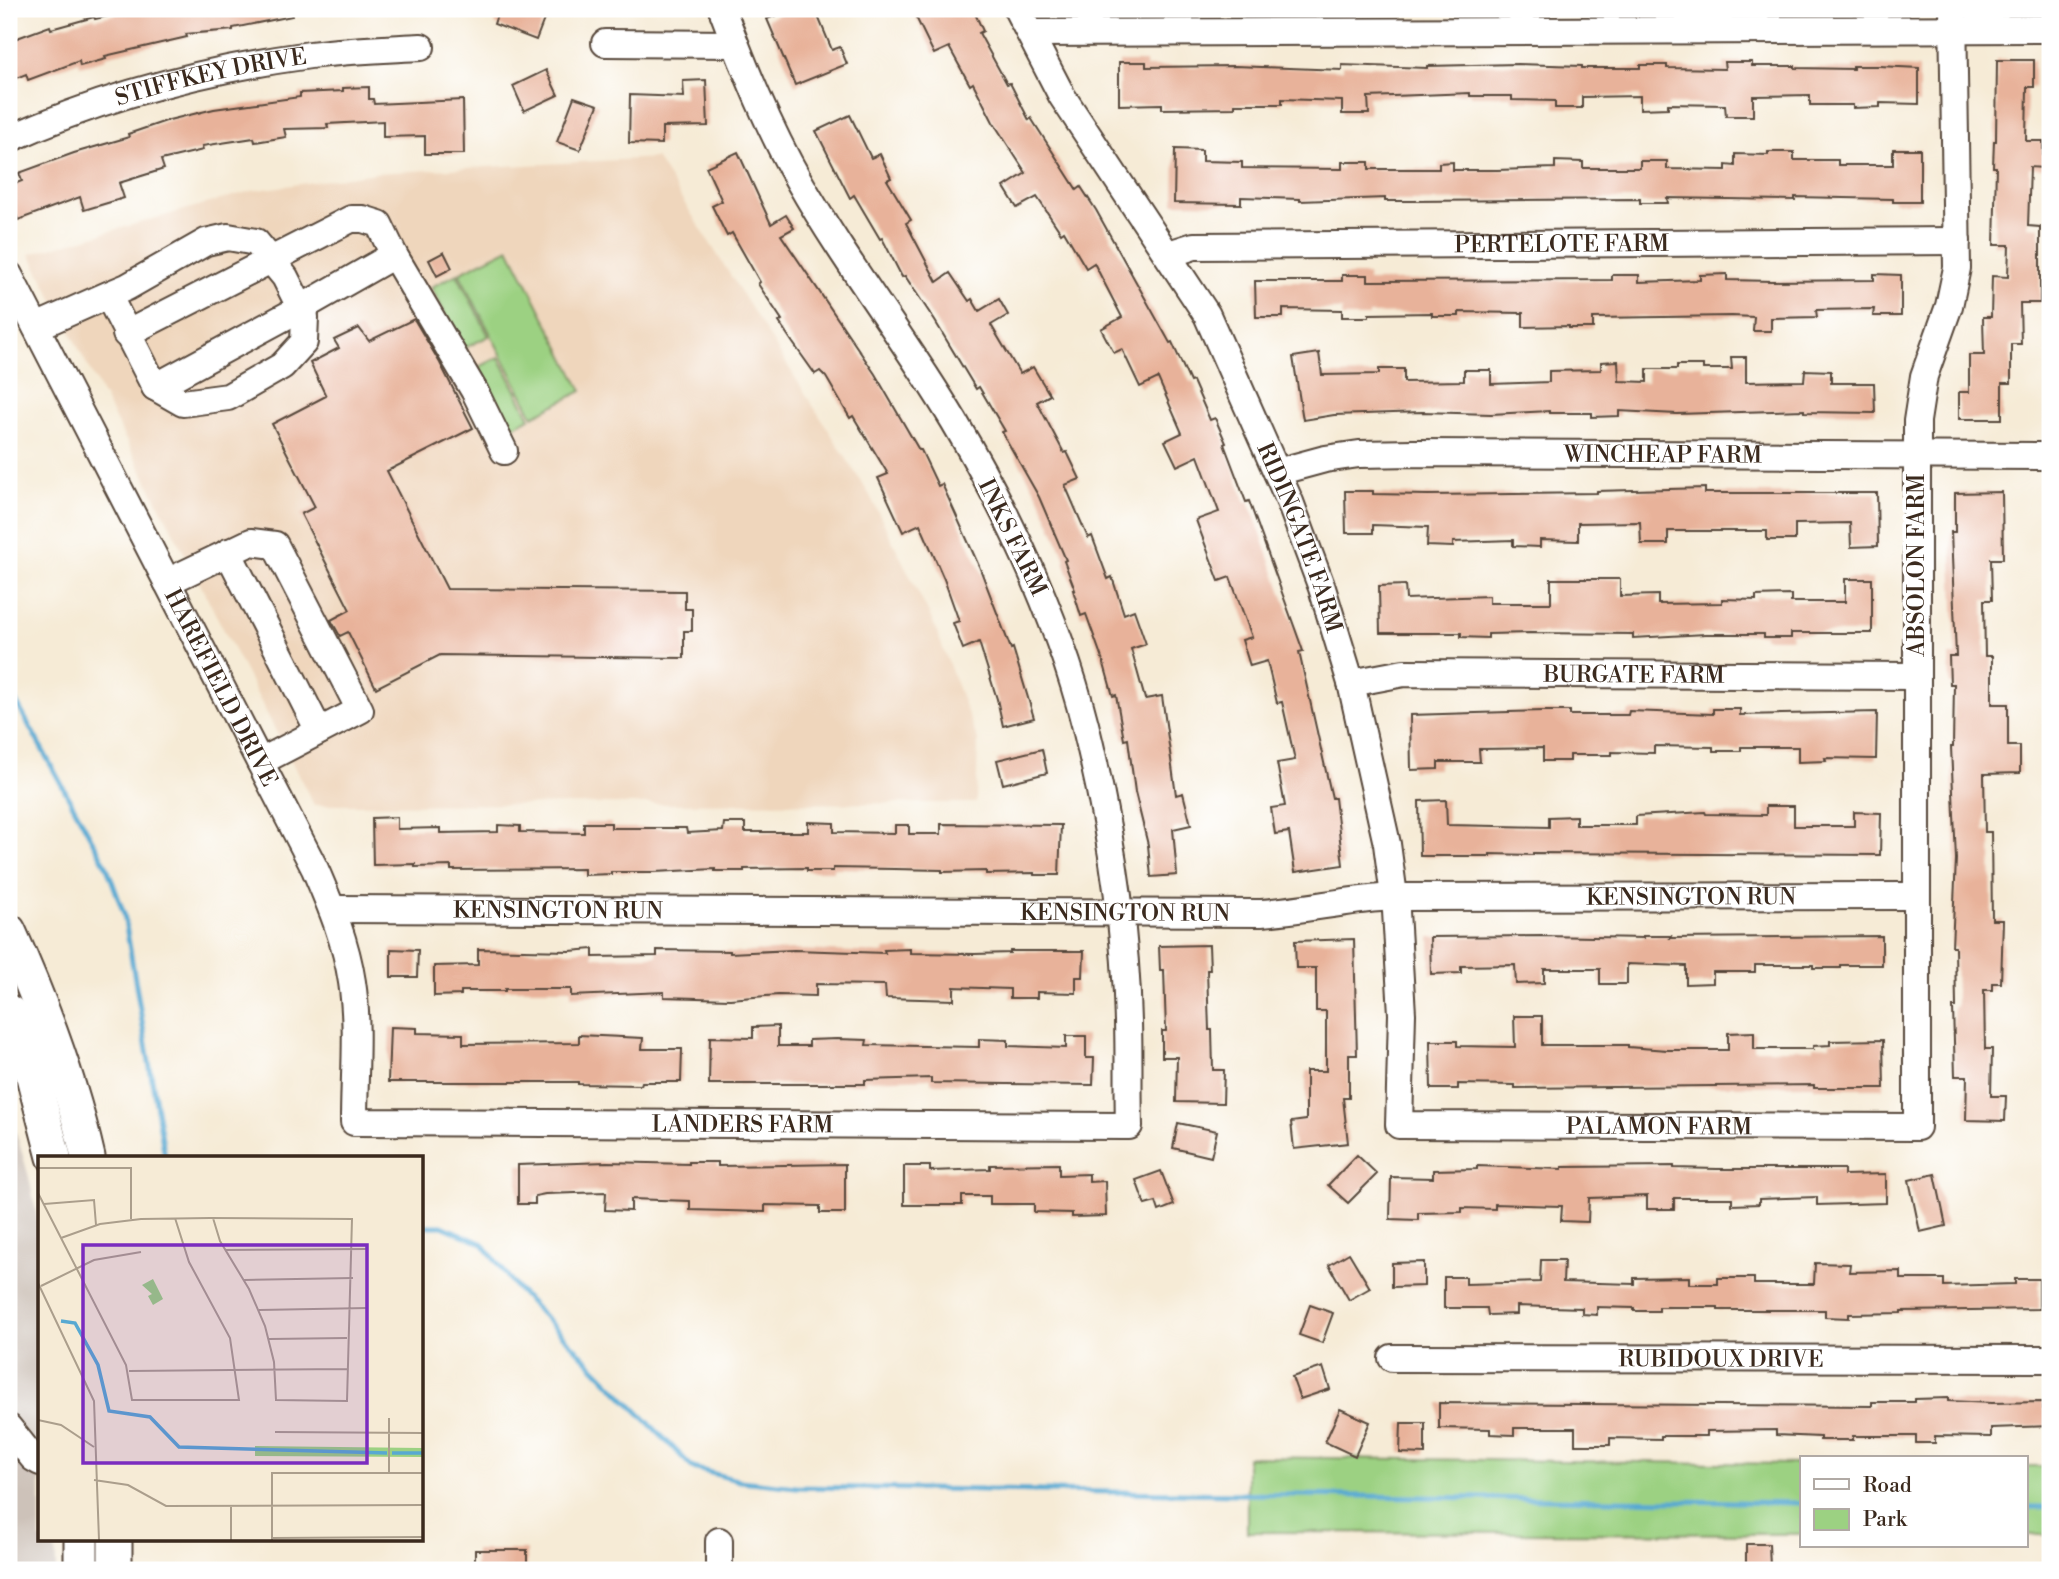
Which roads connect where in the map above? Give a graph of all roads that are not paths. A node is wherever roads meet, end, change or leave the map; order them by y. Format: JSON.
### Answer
{"nodes":[{"id":1,"x":722,"y":9,"type":"edge"},
{"id":2,"x":1017,"y":9,"type":"edge"},
{"id":3,"x":1953,"y":19,"type":"edge"},
{"id":4,"x":2050,"y":29,"type":"edge"},
{"id":5,"x":1030,"y":33,"type":"junction"},
{"id":6,"x":605,"y":43,"type":"dead end"},
{"id":7,"x":736,"y":44,"type":"junction"},
{"id":8,"x":421,"y":47,"type":"dead end"},
{"id":9,"x":9,"y":139,"type":"edge"},
{"id":10,"x":1957,"y":241,"type":"junction"},
{"id":11,"x":1169,"y":254,"type":"junction"},
{"id":12,"x":394,"y":255,"type":"junction"},
{"id":13,"x":271,"y":260,"type":"junction"},
{"id":14,"x":9,"y":275,"type":"edge"},
{"id":15,"x":108,"y":295,"type":"junction"},
{"id":16,"x":301,"y":308,"type":"junction"},
{"id":17,"x":36,"y":327,"type":"junction"},
{"id":18,"x":126,"y":334,"type":"junction"},
{"id":19,"x":155,"y":387,"type":"junction"},
{"id":20,"x":503,"y":451,"type":"dead end"},
{"id":21,"x":2050,"y":456,"type":"edge"},
{"id":22,"x":1917,"y":457,"type":"junction"},
{"id":23,"x":1277,"y":472,"type":"junction"},
{"id":24,"x":228,"y":552,"type":"junction"},
{"id":25,"x":167,"y":582,"type":"junction"},
{"id":26,"x":1916,"y":676,"type":"junction"},
{"id":27,"x":1351,"y":683,"type":"junction"},
{"id":28,"x":319,"y":731,"type":"junction"},
{"id":29,"x":260,"y":762,"type":"junction"},
{"id":30,"x":1916,"y":896,"type":"junction"},
{"id":31,"x":1394,"y":897,"type":"junction"},
{"id":32,"x":332,"y":909,"type":"junction"},
{"id":33,"x":1119,"y":913,"type":"junction"},
{"id":34,"x":9,"y":931,"type":"edge"},
{"id":35,"x":9,"y":1012,"type":"edge"},
{"id":36,"x":355,"y":1122,"type":"joint"},
{"id":37,"x":1399,"y":1125,"type":"joint"},
{"id":38,"x":1129,"y":1126,"type":"joint"},
{"id":39,"x":1917,"y":1127,"type":"joint"},
{"id":40,"x":54,"y":1156,"type":"edge"},
{"id":41,"x":89,"y":1156,"type":"edge"},
{"id":42,"x":1392,"y":1358,"type":"dead end"},
{"id":43,"x":2050,"y":1359,"type":"edge"},
{"id":44,"x":9,"y":1428,"type":"edge"},
{"id":45,"x":38,"y":1461,"type":"edge"},
{"id":46,"x":81,"y":1540,"type":"edge"},
{"id":47,"x":114,"y":1540,"type":"edge"},
{"id":48,"x":719,"y":1541,"type":"dead end"},
{"id":49,"x":81,"y":1570,"type":"edge"},
{"id":50,"x":115,"y":1570,"type":"edge"},
{"id":51,"x":719,"y":1570,"type":"edge"}],
"edges":[{"from":1,"to":7,"type":"street","name":"INKS FARM"},
{"from":2,"to":5,"type":"street","name":"RIDINGATE FARM"},
{"from":3,"to":4,"type":"street"},
{"from":3,"to":5,"type":"street"},
{"from":3,"to":10,"type":"street","name":"ABSOLON FARM"},
{"from":5,"to":11,"type":"street","name":"RIDINGATE FARM"},
{"from":6,"to":7,"type":"street"},
{"from":7,"to":33,"type":"street","name":"INKS FARM"},
{"from":8,"to":9,"type":"street","name":"STIFFKEY DRIVE"},
{"from":10,"to":11,"type":"street","name":"PERTELOTE FARM"},
{"from":10,"to":22,"type":"street","name":"ABSOLON FARM"},
{"from":11,"to":23,"type":"street","name":"RIDINGATE FARM"},
{"from":12,"to":13,"type":"street"},
{"from":12,"to":16,"type":"street"},
{"from":12,"to":20,"type":"street"},
{"from":13,"to":15,"type":"street"},
{"from":13,"to":16,"type":"street"},
{"from":13,"to":18,"type":"street"},
{"from":14,"to":17,"type":"street","name":"HAREFIELD DRIVE"},
{"from":15,"to":17,"type":"street"},
{"from":15,"to":18,"type":"street"},
{"from":16,"to":19,"type":"street"},
{"from":16,"to":19,"type":"street"},
{"from":17,"to":25,"type":"street","name":"HAREFIELD DRIVE"},
{"from":18,"to":19,"type":"street"},
{"from":21,"to":22,"type":"street","name":"WINCHEAP FARM"},
{"from":22,"to":23,"type":"street","name":"WINCHEAP FARM"},
{"from":22,"to":26,"type":"street","name":"ABSOLON FARM"},
{"from":23,"to":27,"type":"street","name":"RIDINGATE FARM"},
{"from":24,"to":25,"type":"street"},
{"from":24,"to":28,"type":"street"},
{"from":24,"to":28,"type":"street"},
{"from":25,"to":29,"type":"street","name":"HAREFIELD DRIVE"},
{"from":26,"to":27,"type":"street","name":"BURGATE FARM"},
{"from":26,"to":30,"type":"street","name":"ABSOLON FARM"},
{"from":27,"to":31,"type":"street","name":"RIDINGATE FARM"},
{"from":28,"to":29,"type":"street"},
{"from":29,"to":32,"type":"street","name":"HAREFIELD DRIVE"},
{"from":30,"to":31,"type":"street","name":"KENSINGTON RUN"},
{"from":30,"to":39,"type":"street","name":"ABSOLON FARM"},
{"from":31,"to":33,"type":"street","name":"KENSINGTON RUN"},
{"from":31,"to":37,"type":"street","name":"RIDINGATE FARM"},
{"from":32,"to":33,"type":"street","name":"KENSINGTON RUN"},
{"from":32,"to":36,"type":"street","name":"HAREFIELD DRIVE"},
{"from":33,"to":38,"type":"street","name":"INKS FARM"},
{"from":34,"to":41,"type":"main road"},
{"from":35,"to":40,"type":"main road"},
{"from":36,"to":38,"type":"street","name":"LANDERS FARM"},
{"from":37,"to":39,"type":"street","name":"PALAMON FARM"},
{"from":42,"to":43,"type":"street","name":"RUBIDOUX DRIVE"},
{"from":44,"to":45,"type":"street"},
{"from":46,"to":49,"type":"main road"},
{"from":47,"to":50,"type":"main road"},
{"from":48,"to":51,"type":"street"}]}
